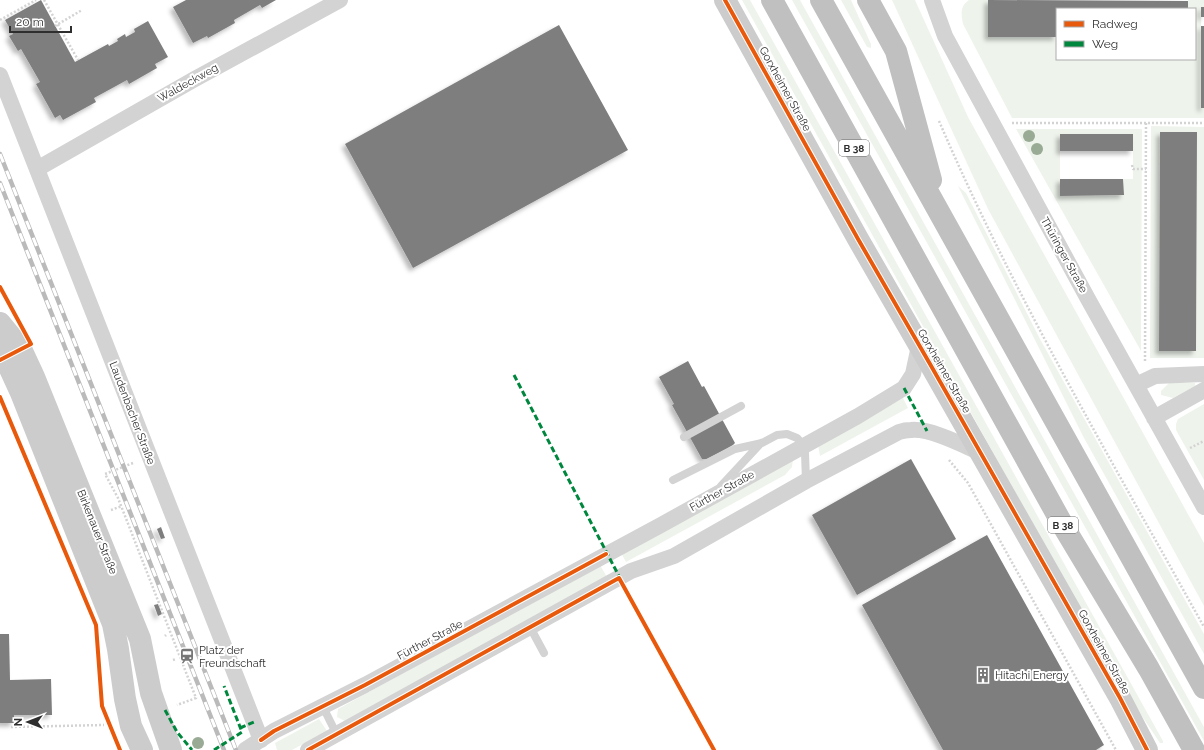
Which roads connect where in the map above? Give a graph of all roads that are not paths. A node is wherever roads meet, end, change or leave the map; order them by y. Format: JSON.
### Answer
{"nodes":[{"id":1,"x":340,"y":0,"type":"edge"},
{"id":2,"x":725,"y":0,"type":"edge"},
{"id":3,"x":772,"y":0,"type":"edge"},
{"id":4,"x":821,"y":0,"type":"edge"},
{"id":5,"x":868,"y":0,"type":"edge"},
{"id":6,"x":932,"y":0,"type":"edge"},
{"id":7,"x":0,"y":75,"type":"edge"},
{"id":8,"x":37,"y":169,"type":"junction"},
{"id":9,"x":940,"y":214,"type":"junction"},
{"id":10,"x":0,"y":323,"type":"edge"},
{"id":11,"x":919,"y":346,"type":"junction"},
{"id":12,"x":0,"y":347,"type":"edge"},
{"id":13,"x":1204,"y":374,"type":"edge"},
{"id":14,"x":1140,"y":383,"type":"junction"},
{"id":15,"x":1204,"y":390,"type":"edge"},
{"id":16,"x":741,"y":406,"type":"dead end"},
{"id":17,"x":1154,"y":418,"type":"junction"},
{"id":18,"x":684,"y":437,"type":"dead end"},
{"id":19,"x":762,"y":443,"type":"junction"},
{"id":20,"x":804,"y":446,"type":"junction"},
{"id":21,"x":981,"y":453,"type":"junction"},
{"id":22,"x":673,"y":480,"type":"dead end"},
{"id":23,"x":806,"y":481,"type":"junction"},
{"id":24,"x":710,"y":498,"type":"junction"},
{"id":25,"x":1204,"y":507,"type":"edge"},
{"id":26,"x":530,"y":627,"type":"junction"},
{"id":27,"x":544,"y":653,"type":"dead end"},
{"id":28,"x":1204,"y":688,"type":"edge"},
{"id":29,"x":323,"y":707,"type":"junction"},
{"id":30,"x":338,"y":733,"type":"junction"},
{"id":31,"x":263,"y":745,"type":"edge"},
{"id":32,"x":142,"y":750,"type":"edge"},
{"id":33,"x":171,"y":750,"type":"edge"},
{"id":34,"x":245,"y":750,"type":"edge"},
{"id":35,"x":308,"y":750,"type":"edge"},
{"id":36,"x":1148,"y":750,"type":"edge"},
{"id":37,"x":1194,"y":750,"type":"edge"}],
"edges":[{"from":1,"to":8,"type":"street","name":"Waldeckweg"},
{"from":2,"to":11,"type":"street","name":"Gorxheimer Straße"},
{"from":3,"to":37,"type":"highway","number":"B 38"},
{"from":4,"to":9,"type":"highway"},
{"from":5,"to":9,"type":"highway"},
{"from":6,"to":14,"type":"street","name":"Thüringer Straße"},
{"from":7,"to":8,"type":"street","name":"Laudenbacher Straße"},
{"from":8,"to":31,"type":"street","name":"Laudenbacher Straße"},
{"from":9,"to":28,"type":"highway"},
{"from":10,"to":33,"type":"street","name":"Birkenauer Straße"},
{"from":11,"to":20,"type":"street","name":"Fürther Straße"},
{"from":11,"to":21,"type":"street","name":"Gorxheimer Straße"},
{"from":12,"to":32,"type":"street","name":"Birkenauer Straße"},
{"from":13,"to":14,"type":"street"},
{"from":14,"to":17,"type":"street","name":"Thüringer Straße"},
{"from":15,"to":17,"type":"street"},
{"from":16,"to":18,"type":"lane"},
{"from":17,"to":25,"type":"street","name":"Thüringer Straße"},
{"from":19,"to":20,"type":"lane"},
{"from":19,"to":22,"type":"lane"},
{"from":19,"to":24,"type":"lane"},
{"from":20,"to":23,"type":"lane"},
{"from":20,"to":24,"type":"street","name":"Fürther Straße"},
{"from":21,"to":23,"type":"street"},
{"from":21,"to":36,"type":"street","name":"Gorxheimer Straße"},
{"from":23,"to":26,"type":"street"},
{"from":24,"to":29,"type":"street","name":"Fürther Straße"},
{"from":26,"to":27,"type":"lane"},
{"from":26,"to":30,"type":"street"},
{"from":29,"to":30,"type":"lane"},
{"from":29,"to":31,"type":"street","name":"Fürther Straße"},
{"from":30,"to":35,"type":"street"},
{"from":31,"to":34,"type":"street","name":"Fürther Straße"}]}
